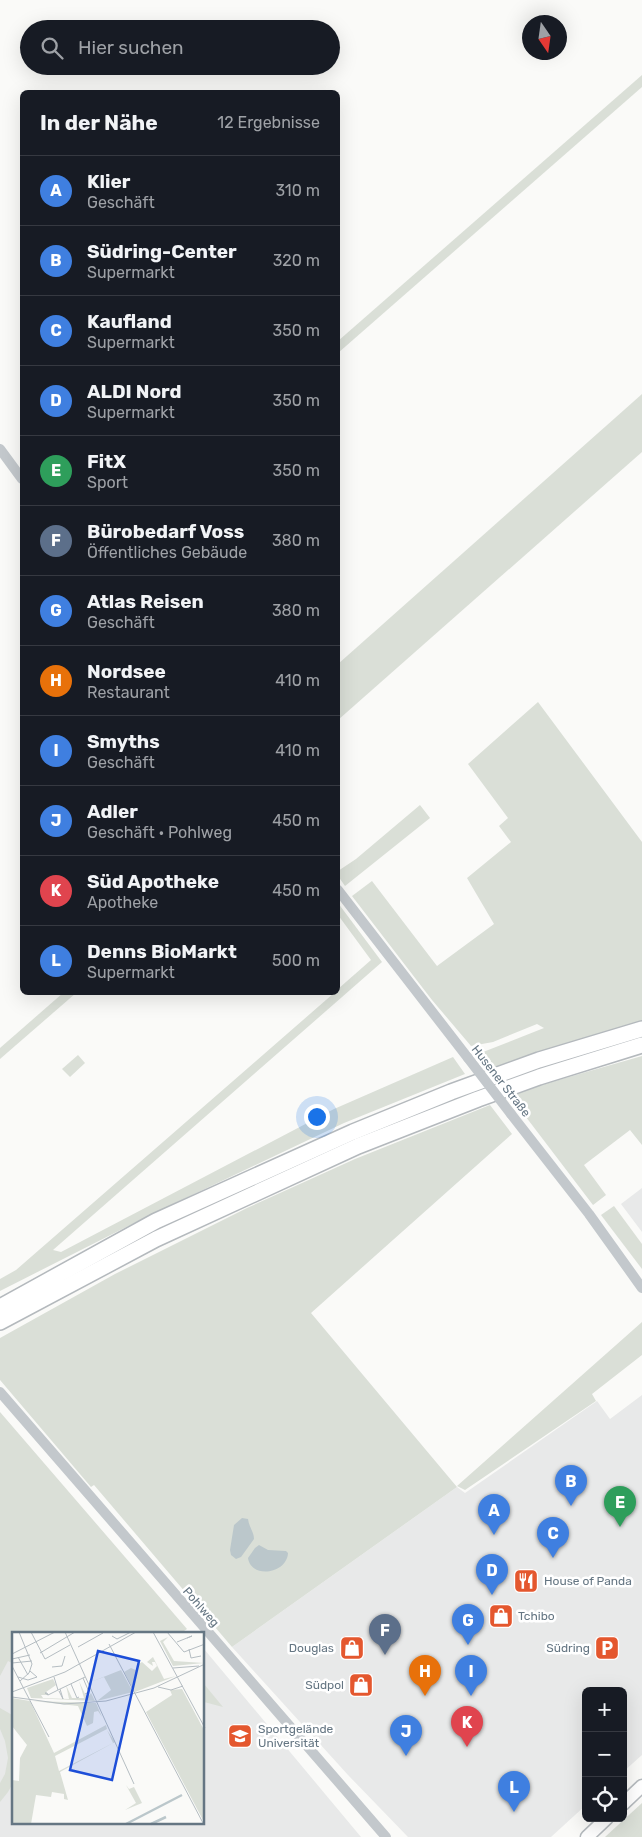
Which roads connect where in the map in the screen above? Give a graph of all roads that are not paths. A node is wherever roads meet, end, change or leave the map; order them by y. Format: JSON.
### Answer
{"nodes":[{"id":1,"x":0,"y":449,"type":"edge"},
{"id":2,"x":20,"y":476,"type":"edge"},
{"id":3,"x":340,"y":893,"type":"edge"},
{"id":4,"x":642,"y":1029,"type":"edge"},
{"id":5,"x":642,"y":1045,"type":"edge"},
{"id":6,"x":642,"y":1288,"type":"edge"},
{"id":7,"x":0,"y":1307,"type":"edge"},
{"id":8,"x":0,"y":1322,"type":"edge"},
{"id":9,"x":0,"y":1392,"type":"edge"},
{"id":10,"x":642,"y":1786,"type":"edge"},
{"id":11,"x":627,"y":1800,"type":"edge"},
{"id":12,"x":603,"y":1822,"type":"edge"},
{"id":13,"x":386,"y":1837,"type":"edge"},
{"id":14,"x":587,"y":1837,"type":"edge"}],
"edges":[{"from":1,"to":2,"type":"street"},
{"from":3,"to":6,"type":"street","name":"Husener Straße","bridge":true},
{"from":4,"to":7,"type":"highway"},
{"from":5,"to":8,"type":"highway"},
{"from":9,"to":13,"type":"street","name":"Pohlweg"},
{"from":10,"to":11,"type":"main road"},
{"from":12,"to":14,"type":"main road"}]}
